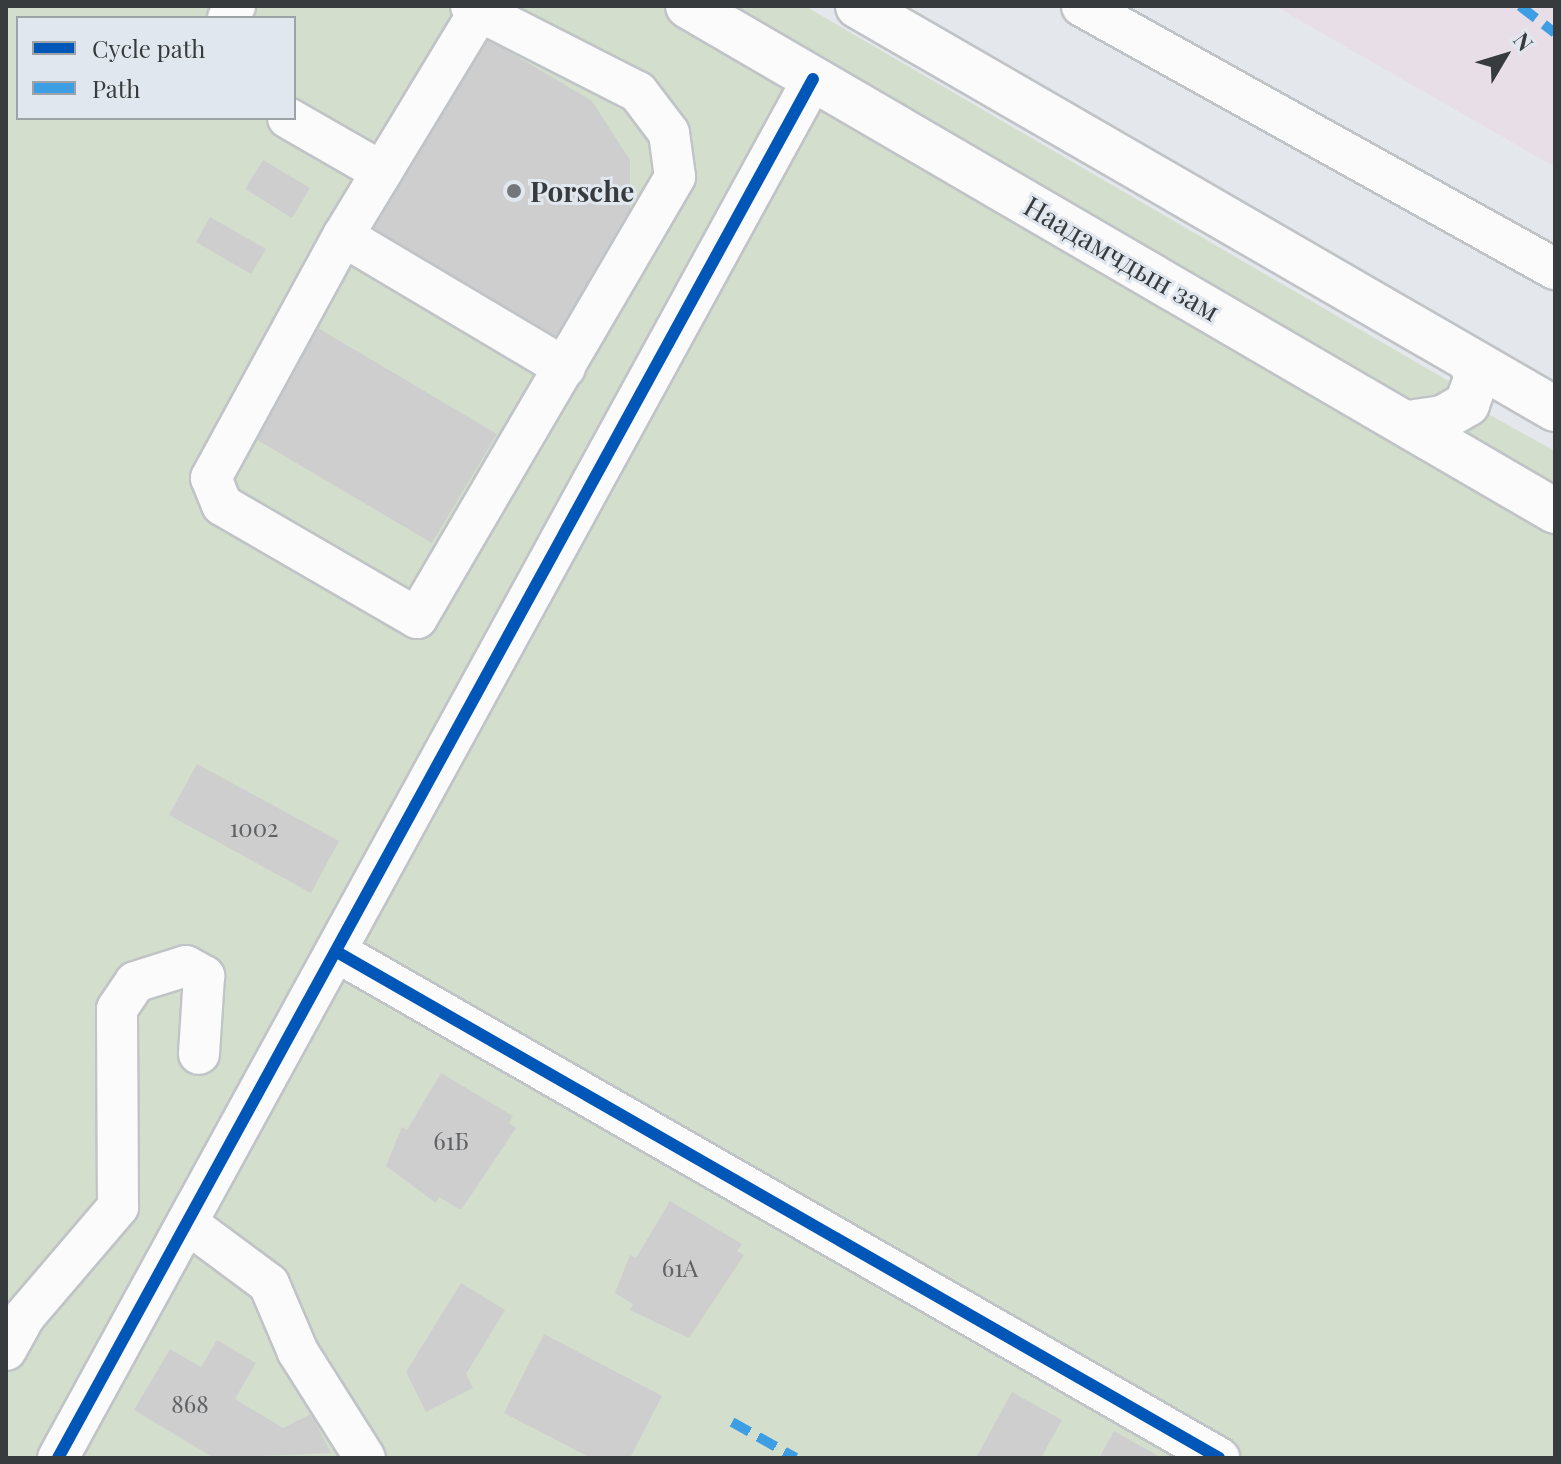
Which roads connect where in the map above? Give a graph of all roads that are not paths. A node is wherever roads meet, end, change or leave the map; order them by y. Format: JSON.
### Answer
{"nodes":[{"id":1,"x":688,"y":6,"type":"edge"},
{"id":2,"x":858,"y":6,"type":"edge"},
{"id":3,"x":1082,"y":6,"type":"edge"},
{"id":4,"x":477,"y":8,"type":"edge"},
{"id":5,"x":813,"y":79,"type":"junction"},
{"id":6,"x":291,"y":120,"type":"edge"},
{"id":7,"x":382,"y":172,"type":"junction"},
{"id":8,"x":343,"y":236,"type":"junction"},
{"id":9,"x":1555,"y":269,"type":"edge"},
{"id":10,"x":1472,"y":362,"type":"junction"},
{"id":11,"x":565,"y":368,"type":"junction"},
{"id":12,"x":1555,"y":409,"type":"edge"},
{"id":13,"x":1408,"y":423,"type":"junction"},
{"id":14,"x":1555,"y":511,"type":"edge"},
{"id":15,"x":332,"y":961,"type":"junction"},
{"id":16,"x":199,"y":1054,"type":"dead end"},
{"id":17,"x":187,"y":1223,"type":"junction"},
{"id":18,"x":6,"y":1350,"type":"edge"},
{"id":19,"x":58,"y":1458,"type":"edge"},
{"id":20,"x":365,"y":1458,"type":"edge"},
{"id":21,"x":1219,"y":1458,"type":"edge"}],
"edges":[{"from":1,"to":5,"type":"highway","name":"Наадамчдын зам"},
{"from":2,"to":10,"type":"highway"},
{"from":3,"to":9,"type":"street"},
{"from":4,"to":7,"type":"street"},
{"from":4,"to":11,"type":"street"},
{"from":5,"to":13,"type":"highway","name":"Наадамчдын зам"},
{"from":5,"to":15,"type":"street"},
{"from":6,"to":7,"type":"street"},
{"from":7,"to":8,"type":"street"},
{"from":8,"to":11,"type":"street"},
{"from":8,"to":11,"type":"street"},
{"from":10,"to":12,"type":"highway"},
{"from":10,"to":13,"type":"highway"},
{"from":13,"to":14,"type":"highway","name":"Наадамчдын зам"},
{"from":15,"to":17,"type":"street"},
{"from":15,"to":21,"type":"street"},
{"from":16,"to":18,"type":"street"},
{"from":17,"to":19,"type":"street"},
{"from":17,"to":20,"type":"street"}]}
